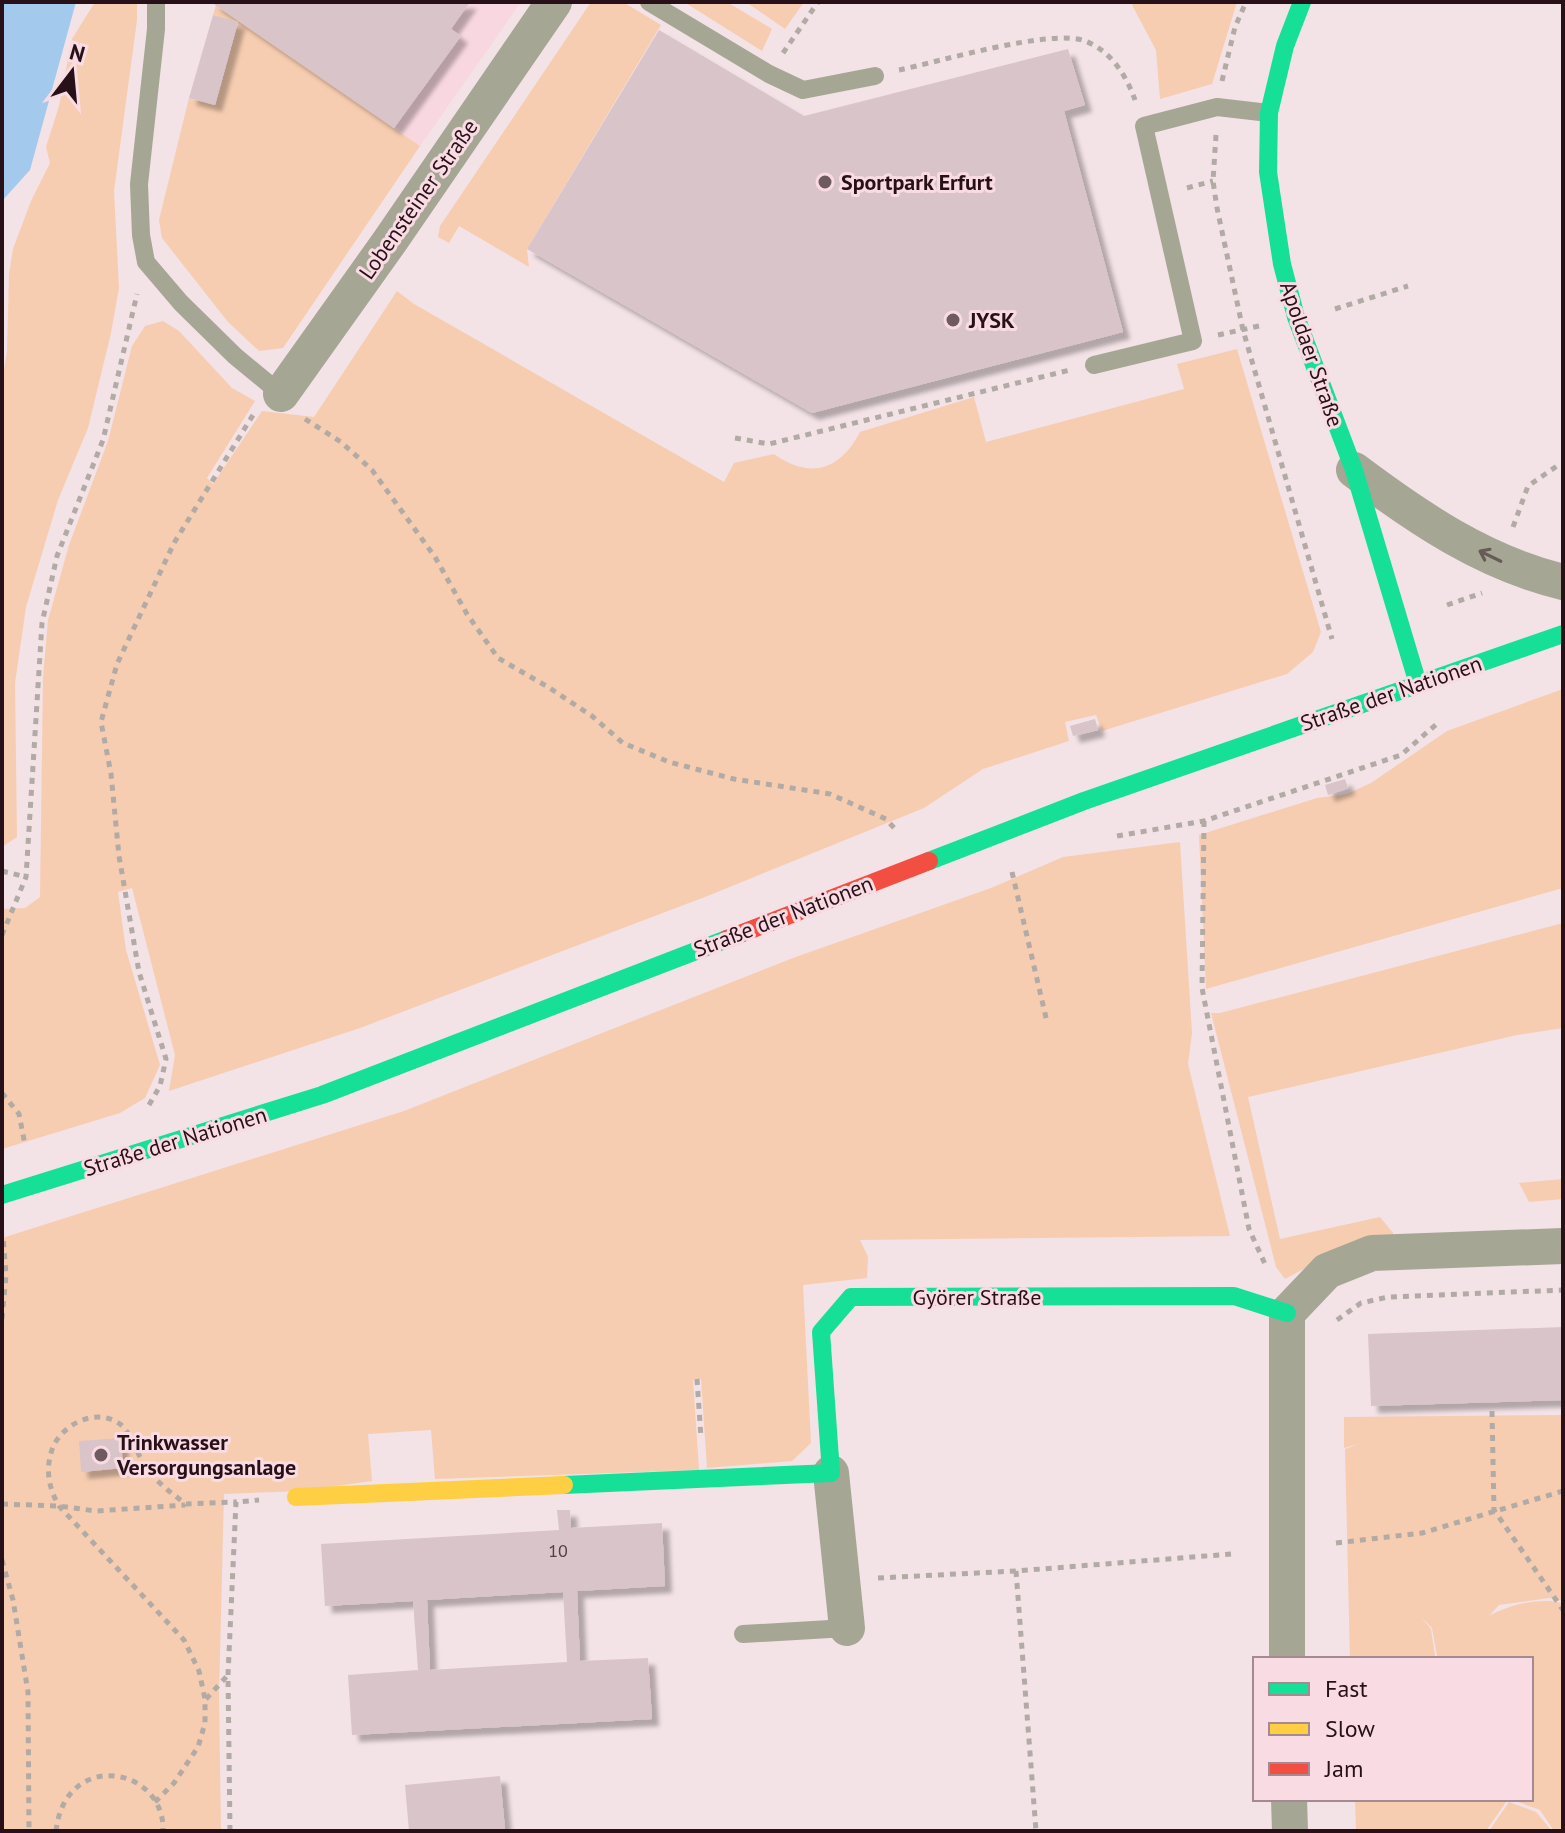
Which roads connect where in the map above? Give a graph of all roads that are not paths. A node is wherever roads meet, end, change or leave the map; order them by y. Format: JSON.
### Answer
{"nodes":[{"id":1,"x":156,"y":2,"type":"edge"},
{"id":2,"x":554,"y":2,"type":"edge"},
{"id":3,"x":649,"y":2,"type":"edge"},
{"id":4,"x":1302,"y":2,"type":"edge"},
{"id":5,"x":875,"y":76,"type":"road end"},
{"id":6,"x":1269,"y":113,"type":"junction"},
{"id":7,"x":1094,"y":365,"type":"road end"},
{"id":8,"x":289,"y":404,"type":"joint"},
{"id":9,"x":1354,"y":470,"type":"junction"},
{"id":10,"x":1563,"y":582,"type":"edge"},
{"id":11,"x":1563,"y":634,"type":"edge"},
{"id":12,"x":1418,"y":684,"type":"junction"},
{"id":13,"x":2,"y":1195,"type":"edge"},
{"id":14,"x":1563,"y":1246,"type":"edge"},
{"id":15,"x":1287,"y":1313,"type":"junction"},
{"id":16,"x":831,"y":1473,"type":"junction"},
{"id":17,"x":296,"y":1497,"type":"road end"},
{"id":18,"x":847,"y":1628,"type":"joint"},
{"id":19,"x":743,"y":1634,"type":"dead end"},
{"id":20,"x":1287,"y":1657,"type":"edge"},
{"id":21,"x":1289,"y":1801,"type":"edge"},
{"id":22,"x":1290,"y":1831,"type":"edge"}],
"edges":[{"from":1,"to":8,"type":"lane"},
{"from":2,"to":8,"type":"street","name":"Lobensteiner Straße"},
{"from":3,"to":5,"type":"lane"},
{"from":4,"to":6,"type":"street","name":"Apoldaer Straße"},
{"from":6,"to":7,"type":"lane"},
{"from":6,"to":9,"type":"street","name":"Apoldaer Straße"},
{"from":10,"to":9,"type":"street","one_way":true},
{"from":9,"to":12,"type":"street","name":"Apoldaer Straße"},
{"from":11,"to":12,"type":"street","name":"Straße der Nationen"},
{"from":12,"to":13,"type":"street","name":"Straße der Nationen"},
{"from":14,"to":15,"type":"street"},
{"from":15,"to":16,"type":"street","name":"Györer Straße"},
{"from":15,"to":20,"type":"street"},
{"from":16,"to":17,"type":"street"},
{"from":16,"to":18,"type":"street","name":"Györer Straße"},
{"from":18,"to":19,"type":"lane"},
{"from":21,"to":22,"type":"street"}]}
